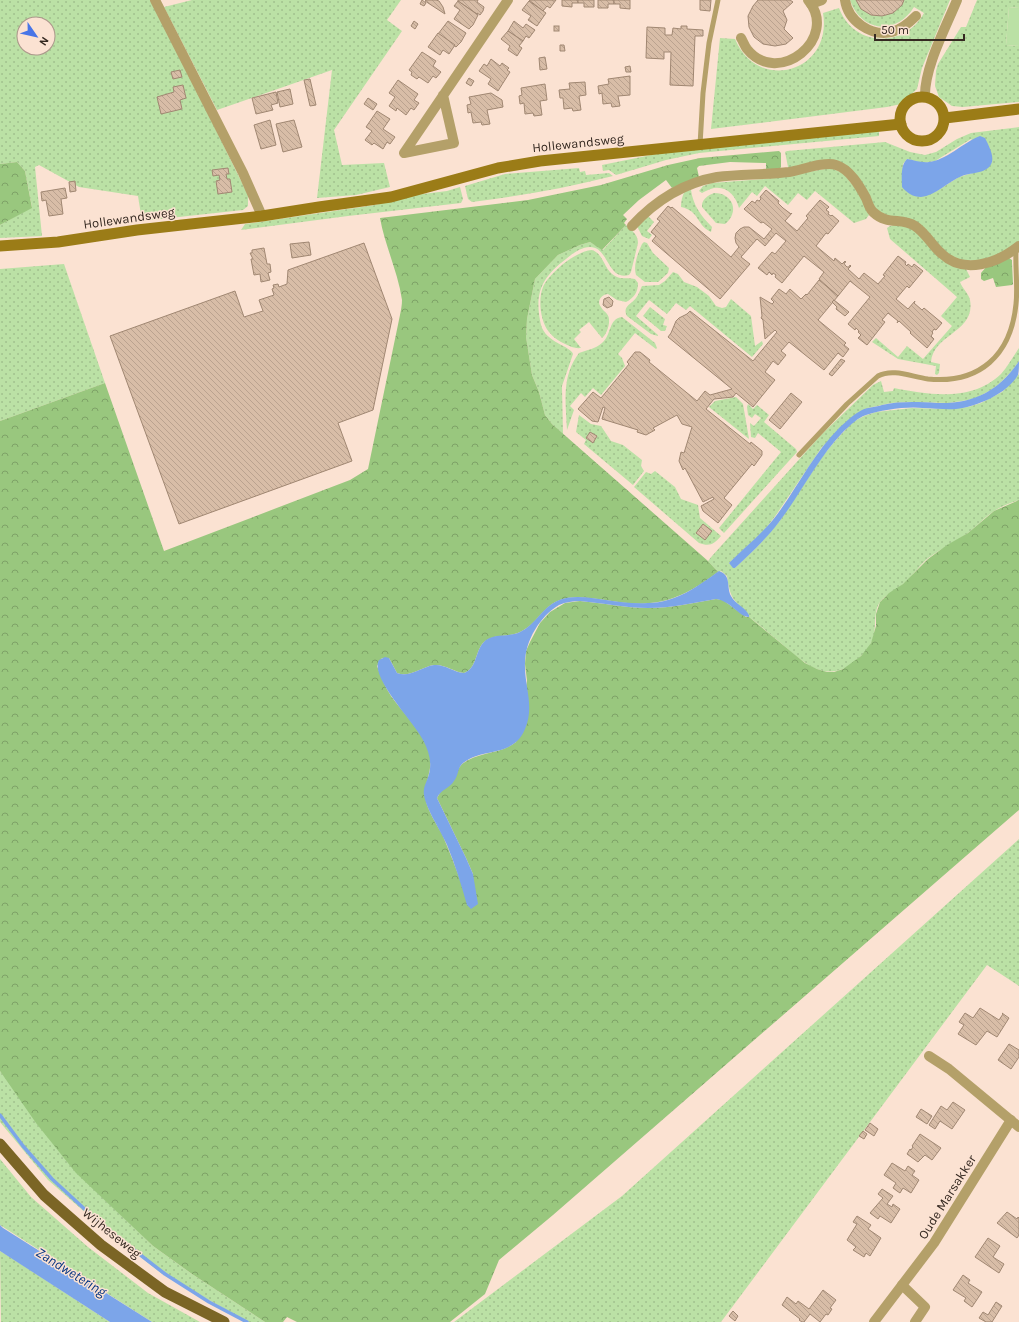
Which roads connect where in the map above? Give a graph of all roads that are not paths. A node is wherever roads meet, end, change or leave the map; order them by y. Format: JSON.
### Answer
{"nodes":[{"id":1,"x":155,"y":0,"type":"edge"},
{"id":2,"x":508,"y":0,"type":"edge"},
{"id":3,"x":718,"y":0,"type":"edge"},
{"id":4,"x":822,"y":0,"type":"edge"},
{"id":5,"x":845,"y":0,"type":"edge"},
{"id":6,"x":957,"y":0,"type":"edge"},
{"id":7,"x":809,"y":2,"type":"edge"},
{"id":8,"x":916,"y":16,"type":"dead end"},
{"id":9,"x":741,"y":38,"type":"dead end"},
{"id":10,"x":443,"y":95,"type":"junction"},
{"id":11,"x":925,"y":97,"type":"junction"},
{"id":12,"x":1019,"y":109,"type":"edge"},
{"id":13,"x":945,"y":118,"type":"junction"},
{"id":14,"x":901,"y":124,"type":"junction"},
{"id":15,"x":700,"y":145,"type":"junction"},
{"id":16,"x":262,"y":216,"type":"junction"},
{"id":17,"x":632,"y":226,"type":"dead end"},
{"id":18,"x":0,"y":246,"type":"edge"},
{"id":19,"x":1017,"y":248,"type":"edge"},
{"id":20,"x":799,"y":455,"type":"dead end"},
{"id":21,"x":929,"y":1056,"type":"dead end"},
{"id":22,"x":1015,"y":1123,"type":"edge"},
{"id":23,"x":0,"y":1144,"type":"edge"},
{"id":24,"x":902,"y":1285,"type":"junction"},
{"id":25,"x":224,"y":1322,"type":"edge"},
{"id":26,"x":874,"y":1322,"type":"edge"},
{"id":27,"x":915,"y":1322,"type":"edge"}],
"edges":[{"from":1,"to":16,"type":"street"},
{"from":2,"to":10,"type":"street"},
{"from":3,"to":15,"type":"lane"},
{"from":4,"to":7,"type":"street"},
{"from":5,"to":8,"type":"street"},
{"from":6,"to":11,"type":"street"},
{"from":7,"to":9,"type":"street"},
{"from":10,"to":10,"type":"street"},
{"from":11,"to":13,"type":"main road"},
{"from":11,"to":14,"type":"main road"},
{"from":12,"to":13,"type":"main road"},
{"from":13,"to":14,"type":"main road"},
{"from":14,"to":15,"type":"main road","name":"Hollewandsweg"},
{"from":15,"to":16,"type":"main road","name":"Hollewandsweg"},
{"from":16,"to":18,"type":"main road","name":"Hollewandsweg"},
{"from":17,"to":19,"type":"street"},
{"from":19,"to":20,"type":"lane"},
{"from":21,"to":22,"type":"street"},
{"from":22,"to":24,"type":"street","name":"Oude Marsakker"},
{"from":23,"to":25,"type":"main road","name":"Wijheseweg"},
{"from":24,"to":26,"type":"street","name":"Oude Marsakker"},
{"from":24,"to":27,"type":"street"}]}
